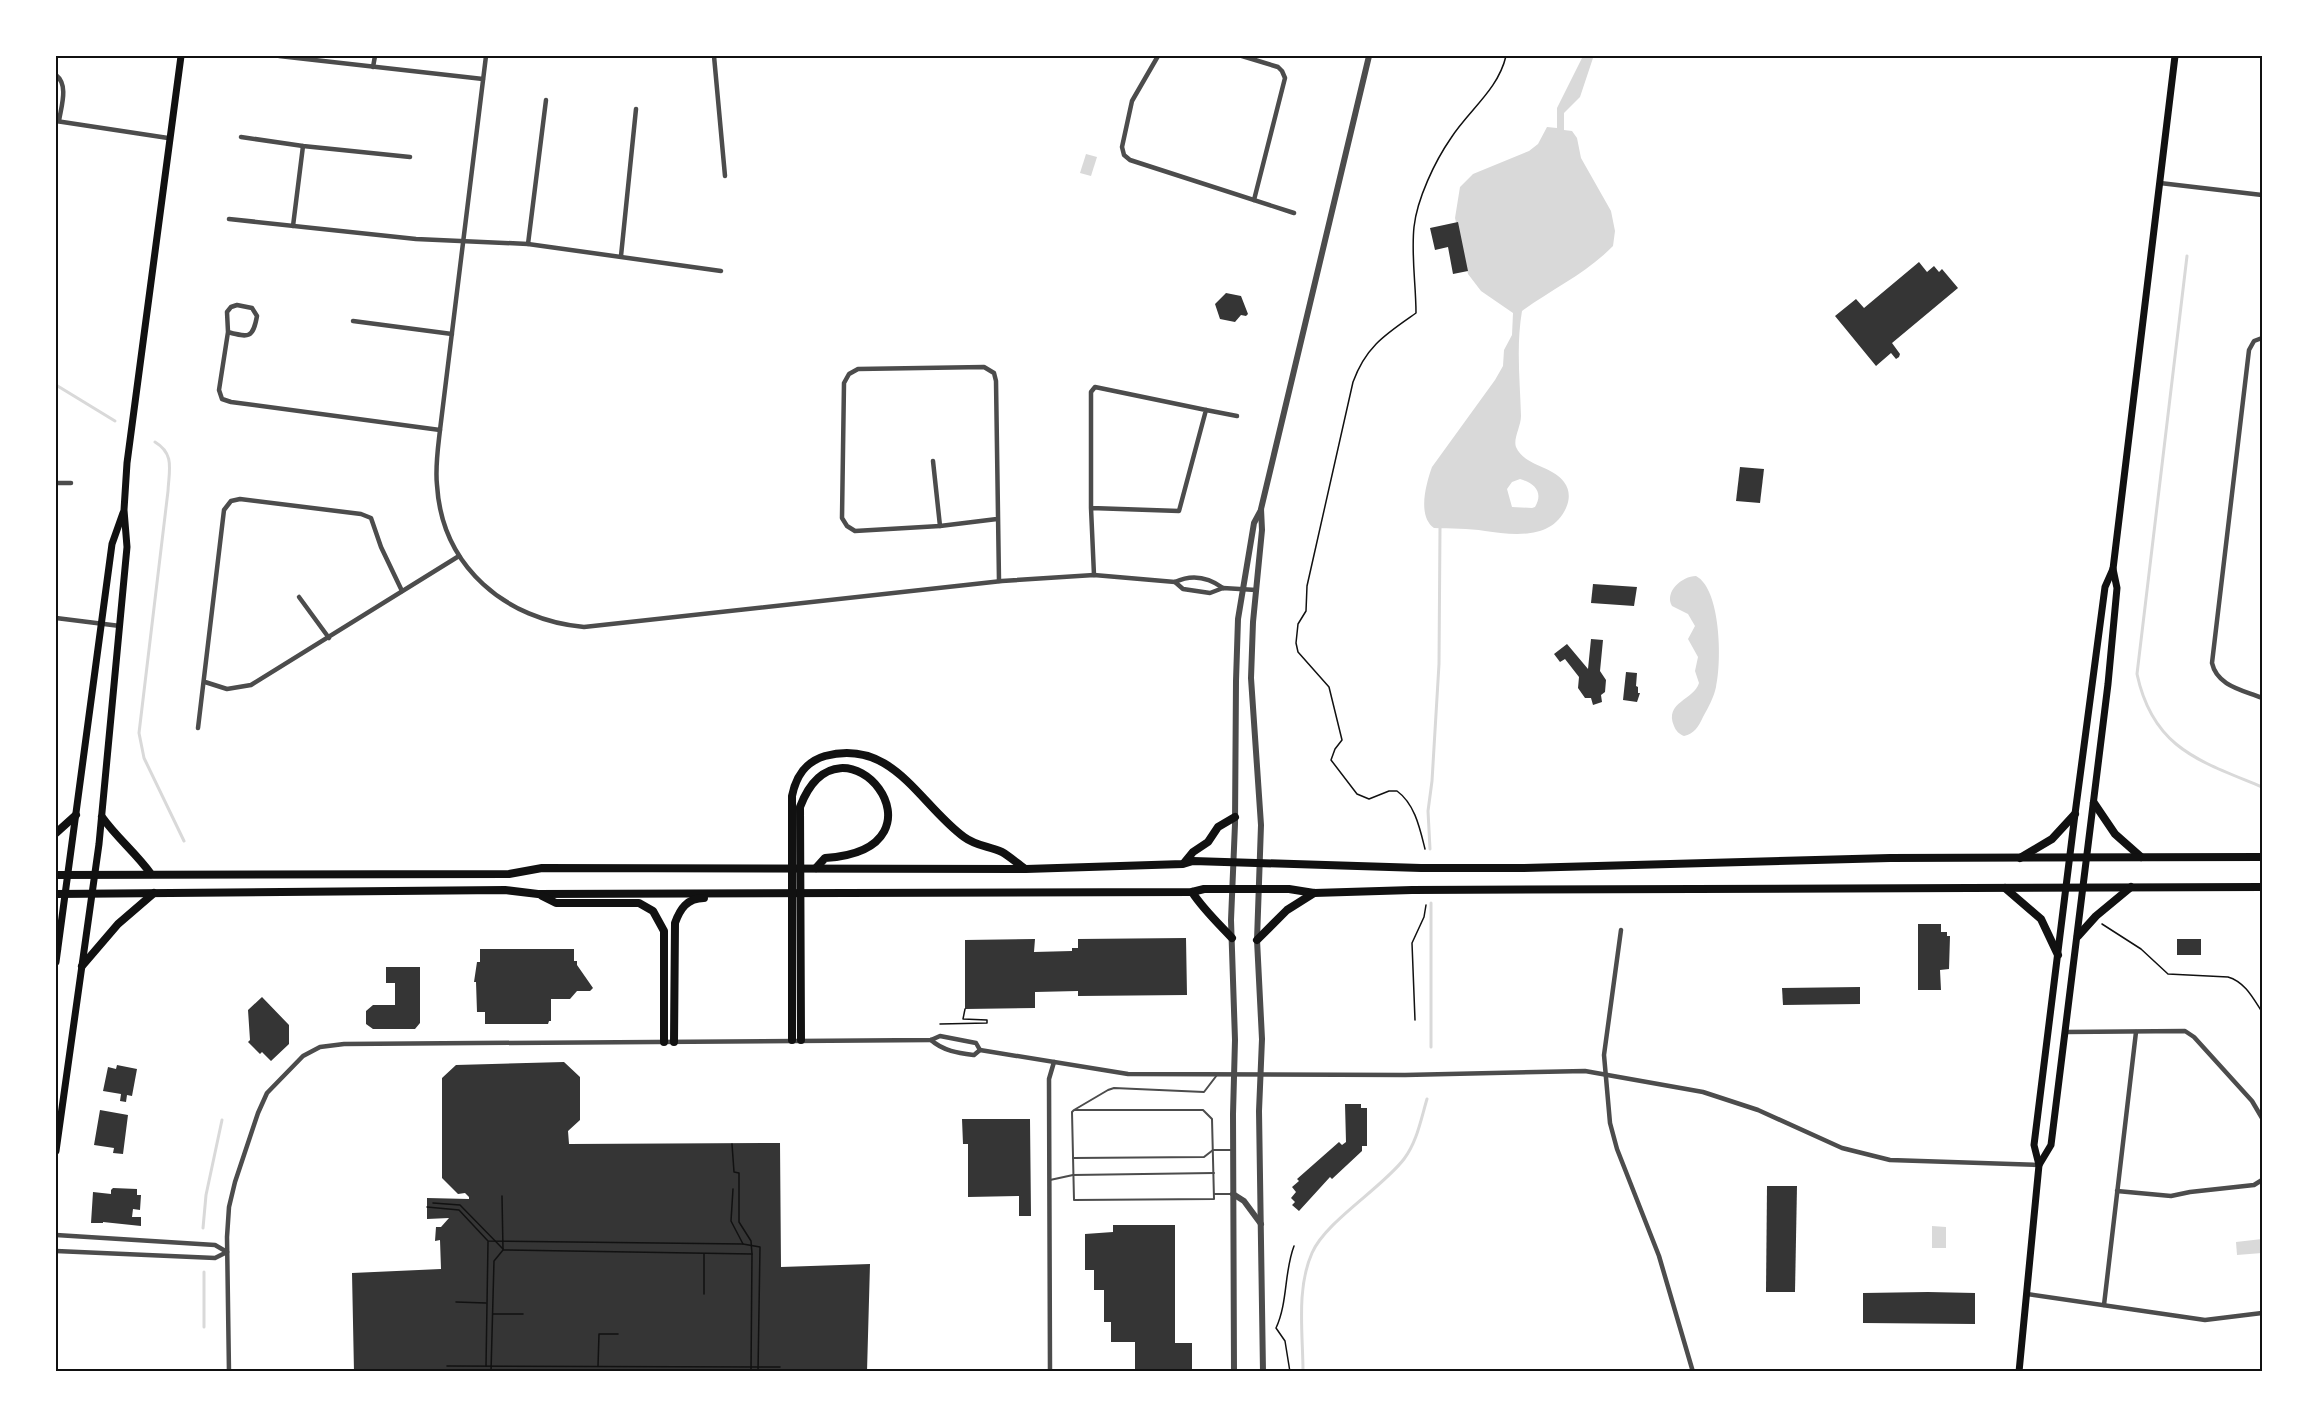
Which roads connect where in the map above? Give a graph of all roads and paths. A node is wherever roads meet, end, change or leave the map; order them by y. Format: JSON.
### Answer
{"nodes":[{"id":1,"x":181,"y":56,"type":"edge"},
{"id":2,"x":279,"y":56,"type":"edge"},
{"id":3,"x":289,"y":56,"type":"edge"},
{"id":4,"x":375,"y":56,"type":"edge"},
{"id":5,"x":486,"y":56,"type":"edge"},
{"id":6,"x":714,"y":56,"type":"edge"},
{"id":7,"x":1158,"y":56,"type":"edge"},
{"id":8,"x":1242,"y":56,"type":"edge"},
{"id":9,"x":1369,"y":56,"type":"edge"},
{"id":10,"x":1506,"y":56,"type":"edge"},
{"id":11,"x":2175,"y":56,"type":"edge"},
{"id":12,"x":374,"y":67,"type":"junction"},
{"id":13,"x":56,"y":75,"type":"edge"},
{"id":14,"x":483,"y":79,"type":"junction"},
{"id":15,"x":546,"y":100,"type":"dead end"},
{"id":16,"x":636,"y":109,"type":"dead end"},
{"id":17,"x":57,"y":121,"type":"edge"},
{"id":18,"x":241,"y":137,"type":"dead end"},
{"id":19,"x":168,"y":138,"type":"junction"},
{"id":20,"x":303,"y":146,"type":"junction"},
{"id":21,"x":410,"y":157,"type":"dead end"},
{"id":22,"x":725,"y":176,"type":"dead end"},
{"id":23,"x":2160,"y":183,"type":"junction"},
{"id":24,"x":2262,"y":195,"type":"edge"},
{"id":25,"x":1254,"y":200,"type":"junction"},
{"id":26,"x":1294,"y":213,"type":"dead end"},
{"id":27,"x":229,"y":219,"type":"dead end"},
{"id":28,"x":293,"y":226,"type":"junction"},
{"id":29,"x":463,"y":241,"type":"junction"},
{"id":30,"x":528,"y":244,"type":"junction"},
{"id":31,"x":621,"y":256,"type":"junction"},
{"id":32,"x":721,"y":271,"type":"dead end"},
{"id":33,"x":353,"y":321,"type":"dead end"},
{"id":34,"x":228,"y":332,"type":"junction"},
{"id":35,"x":452,"y":334,"type":"junction"},
{"id":36,"x":2262,"y":338,"type":"edge"},
{"id":37,"x":1206,"y":410,"type":"junction"},
{"id":38,"x":1237,"y":416,"type":"dead end"},
{"id":39,"x":440,"y":430,"type":"junction"},
{"id":40,"x":933,"y":461,"type":"dead end"},
{"id":41,"x":56,"y":483,"type":"edge"},
{"id":42,"x":71,"y":483,"type":"dead end"},
{"id":43,"x":1091,"y":508,"type":"junction"},
{"id":44,"x":1261,"y":509,"type":"junction"},
{"id":45,"x":124,"y":510,"type":"junction"},
{"id":46,"x":997,"y":519,"type":"junction"},
{"id":47,"x":940,"y":526,"type":"junction"},
{"id":48,"x":459,"y":556,"type":"junction"},
{"id":49,"x":2113,"y":569,"type":"junction"},
{"id":50,"x":1094,"y":575,"type":"junction"},
{"id":51,"x":999,"y":581,"type":"junction"},
{"id":52,"x":1175,"y":582,"type":"junction"},
{"id":53,"x":1223,"y":588,"type":"junction"},
{"id":54,"x":1242,"y":590,"type":"junction"},
{"id":55,"x":1256,"y":590,"type":"junction"},
{"id":56,"x":402,"y":591,"type":"junction"},
{"id":57,"x":299,"y":597,"type":"dead end"},
{"id":58,"x":56,"y":618,"type":"edge"},
{"id":59,"x":102,"y":624,"type":"junction"},
{"id":60,"x":120,"y":626,"type":"junction"},
{"id":61,"x":329,"y":638,"type":"junction"},
{"id":62,"x":205,"y":682,"type":"junction"},
{"id":63,"x":2262,"y":698,"type":"edge"},
{"id":64,"x":198,"y":728,"type":"dead end"},
{"id":65,"x":2094,"y":803,"type":"junction"},
{"id":66,"x":2074,"y":814,"type":"junction"},
{"id":67,"x":76,"y":815,"type":"junction"},
{"id":68,"x":102,"y":817,"type":"junction"},
{"id":69,"x":1235,"y":818,"type":"junction"},
{"id":70,"x":56,"y":832,"type":"edge"},
{"id":71,"x":1425,"y":849,"type":"dead end"},
{"id":72,"x":2141,"y":857,"type":"junction"},
{"id":73,"x":2262,"y":857,"type":"edge"},
{"id":74,"x":2020,"y":858,"type":"junction"},
{"id":75,"x":2069,"y":858,"type":"junction"},
{"id":76,"x":2088,"y":858,"type":"junction"},
{"id":77,"x":1234,"y":862,"type":"junction"},
{"id":78,"x":1259,"y":862,"type":"junction"},
{"id":79,"x":1183,"y":864,"type":"junction"},
{"id":80,"x":816,"y":868,"type":"junction"},
{"id":81,"x":1026,"y":868,"type":"junction"},
{"id":82,"x":151,"y":874,"type":"junction"},
{"id":83,"x":56,"y":875,"type":"edge"},
{"id":84,"x":68,"y":875,"type":"junction"},
{"id":85,"x":95,"y":875,"type":"junction"},
{"id":86,"x":2131,"y":887,"type":"junction"},
{"id":87,"x":2262,"y":887,"type":"edge"},
{"id":88,"x":2005,"y":888,"type":"junction"},
{"id":89,"x":2066,"y":888,"type":"junction"},
{"id":90,"x":2084,"y":888,"type":"junction"},
{"id":91,"x":1233,"y":889,"type":"junction"},
{"id":92,"x":1258,"y":889,"type":"junction"},
{"id":93,"x":1192,"y":892,"type":"junction"},
{"id":94,"x":154,"y":893,"type":"junction"},
{"id":95,"x":1314,"y":893,"type":"junction"},
{"id":96,"x":56,"y":894,"type":"edge"},
{"id":97,"x":65,"y":894,"type":"junction"},
{"id":98,"x":92,"y":894,"type":"junction"},
{"id":99,"x":538,"y":894,"type":"junction"},
{"id":100,"x":748,"y":894,"type":"junction"},
{"id":101,"x":1426,"y":905,"type":"dead end"},
{"id":102,"x":2100,"y":922,"type":"dead end"},
{"id":103,"x":1621,"y":930,"type":"dead end"},
{"id":104,"x":2078,"y":936,"type":"junction"},
{"id":105,"x":1232,"y":938,"type":"junction"},
{"id":106,"x":1257,"y":940,"type":"junction"},
{"id":107,"x":56,"y":948,"type":"edge"},
{"id":108,"x":2058,"y":956,"type":"junction"},
{"id":109,"x":56,"y":963,"type":"edge"},
{"id":110,"x":82,"y":966,"type":"junction"},
{"id":111,"x":965,"y":1009,"type":"dead end"},
{"id":112,"x":2262,"y":1012,"type":"edge"},
{"id":113,"x":1415,"y":1020,"type":"dead end"},
{"id":114,"x":940,"y":1024,"type":"dead end"},
{"id":115,"x":2066,"y":1032,"type":"junction"},
{"id":116,"x":2136,"y":1032,"type":"junction"},
{"id":117,"x":796,"y":1040,"type":"junction"},
{"id":118,"x":931,"y":1040,"type":"junction"},
{"id":119,"x":664,"y":1042,"type":"junction"},
{"id":120,"x":674,"y":1042,"type":"junction"},
{"id":121,"x":980,"y":1050,"type":"junction"},
{"id":122,"x":1054,"y":1062,"type":"junction"},
{"id":123,"x":1605,"y":1074,"type":"junction"},
{"id":124,"x":1217,"y":1075,"type":"junction"},
{"id":125,"x":1234,"y":1075,"type":"junction"},
{"id":126,"x":1260,"y":1075,"type":"junction"},
{"id":127,"x":1074,"y":1110,"type":"junction"},
{"id":128,"x":2262,"y":1118,"type":"edge"},
{"id":129,"x":732,"y":1144,"type":"dead end"},
{"id":130,"x":1213,"y":1150,"type":"junction"},
{"id":131,"x":1233,"y":1150,"type":"junction"},
{"id":132,"x":56,"y":1151,"type":"edge"},
{"id":133,"x":1072,"y":1158,"type":"junction"},
{"id":134,"x":2039,"y":1165,"type":"junction"},
{"id":135,"x":1214,"y":1173,"type":"junction"},
{"id":136,"x":1073,"y":1175,"type":"junction"},
{"id":137,"x":1050,"y":1180,"type":"junction"},
{"id":138,"x":2262,"y":1180,"type":"edge"},
{"id":139,"x":733,"y":1189,"type":"dead end"},
{"id":140,"x":2117,"y":1191,"type":"junction"},
{"id":141,"x":1214,"y":1194,"type":"junction"},
{"id":142,"x":1233,"y":1194,"type":"junction"},
{"id":143,"x":502,"y":1196,"type":"dead end"},
{"id":144,"x":433,"y":1203,"type":"dead end"},
{"id":145,"x":427,"y":1208,"type":"dead end"},
{"id":146,"x":1262,"y":1225,"type":"junction"},
{"id":147,"x":56,"y":1235,"type":"edge"},
{"id":148,"x":488,"y":1241,"type":"junction"},
{"id":149,"x":743,"y":1244,"type":"junction"},
{"id":150,"x":1294,"y":1246,"type":"dead end"},
{"id":151,"x":503,"y":1250,"type":"junction"},
{"id":152,"x":56,"y":1251,"type":"edge"},
{"id":153,"x":227,"y":1252,"type":"junction"},
{"id":154,"x":704,"y":1253,"type":"junction"},
{"id":155,"x":752,"y":1254,"type":"junction"},
{"id":156,"x":704,"y":1294,"type":"dead end"},
{"id":157,"x":2027,"y":1294,"type":"junction"},
{"id":158,"x":456,"y":1302,"type":"dead end"},
{"id":159,"x":487,"y":1302,"type":"junction"},
{"id":160,"x":2104,"y":1305,"type":"junction"},
{"id":161,"x":2262,"y":1313,"type":"edge"},
{"id":162,"x":493,"y":1314,"type":"junction"},
{"id":163,"x":523,"y":1314,"type":"dead end"},
{"id":164,"x":618,"y":1334,"type":"dead end"},
{"id":165,"x":447,"y":1366,"type":"dead end"},
{"id":166,"x":470,"y":1366,"type":"junction"},
{"id":167,"x":486,"y":1366,"type":"junction"},
{"id":168,"x":598,"y":1367,"type":"junction"},
{"id":169,"x":618,"y":1367,"type":"junction"},
{"id":170,"x":758,"y":1367,"type":"junction"},
{"id":171,"x":780,"y":1367,"type":"dead end"},
{"id":172,"x":229,"y":1371,"type":"edge"},
{"id":173,"x":470,"y":1371,"type":"edge"},
{"id":174,"x":491,"y":1371,"type":"edge"},
{"id":175,"x":618,"y":1371,"type":"edge"},
{"id":176,"x":751,"y":1371,"type":"edge"},
{"id":177,"x":758,"y":1371,"type":"edge"},
{"id":178,"x":1050,"y":1371,"type":"edge"},
{"id":179,"x":1234,"y":1371,"type":"edge"},
{"id":180,"x":1263,"y":1371,"type":"edge"},
{"id":181,"x":1290,"y":1371,"type":"edge"},
{"id":182,"x":1693,"y":1371,"type":"edge"},
{"id":183,"x":2019,"y":1371,"type":"edge"}],
"edges":[{"from":1,"to":19,"type":"main road"},
{"from":2,"to":3,"type":"street"},
{"from":3,"to":12,"type":"street"},
{"from":4,"to":12,"type":"street"},
{"from":5,"to":14,"type":"street"},
{"from":6,"to":22,"type":"street"},
{"from":7,"to":25,"type":"street"},
{"from":8,"to":25,"type":"street"},
{"from":9,"to":44,"type":"street"},
{"from":10,"to":71,"type":"path"},
{"from":11,"to":23,"type":"main road"},
{"from":12,"to":14,"type":"street"},
{"from":13,"to":17,"type":"street"},
{"from":14,"to":29,"type":"street"},
{"from":15,"to":30,"type":"street"},
{"from":16,"to":31,"type":"street"},
{"from":17,"to":19,"type":"street"},
{"from":18,"to":20,"type":"street"},
{"from":19,"to":45,"type":"main road"},
{"from":20,"to":21,"type":"street"},
{"from":20,"to":28,"type":"street"},
{"from":23,"to":24,"type":"street"},
{"from":23,"to":49,"type":"main road"},
{"from":25,"to":26,"type":"street"},
{"from":27,"to":28,"type":"street"},
{"from":28,"to":29,"type":"street"},
{"from":29,"to":30,"type":"street"},
{"from":29,"to":35,"type":"street"},
{"from":30,"to":31,"type":"street"},
{"from":31,"to":32,"type":"street"},
{"from":33,"to":35,"type":"street"},
{"from":34,"to":34,"type":"street"},
{"from":34,"to":39,"type":"street"},
{"from":35,"to":39,"type":"street"},
{"from":36,"to":63,"type":"street"},
{"from":37,"to":38,"type":"street"},
{"from":37,"to":43,"type":"street"},
{"from":37,"to":43,"type":"street"},
{"from":39,"to":48,"type":"street"},
{"from":40,"to":47,"type":"street"},
{"from":41,"to":42,"type":"street"},
{"from":43,"to":50,"type":"street"},
{"from":44,"to":54,"type":"street"},
{"from":44,"to":55,"type":"street"},
{"from":45,"to":59,"type":"main road"},
{"from":45,"to":60,"type":"main road"},
{"from":46,"to":47,"type":"street"},
{"from":46,"to":47,"type":"street"},
{"from":46,"to":51,"type":"street"},
{"from":48,"to":51,"type":"street"},
{"from":48,"to":56,"type":"street"},
{"from":49,"to":65,"type":"main road"},
{"from":49,"to":66,"type":"main road"},
{"from":50,"to":51,"type":"street"},
{"from":50,"to":52,"type":"street"},
{"from":52,"to":53,"type":"street"},
{"from":52,"to":53,"type":"street"},
{"from":53,"to":54,"type":"street"},
{"from":54,"to":55,"type":"street"},
{"from":54,"to":69,"type":"street"},
{"from":55,"to":78,"type":"street"},
{"from":56,"to":61,"type":"street"},
{"from":56,"to":62,"type":"street"},
{"from":57,"to":61,"type":"street"},
{"from":58,"to":59,"type":"street"},
{"from":59,"to":60,"type":"street"},
{"from":59,"to":67,"type":"main road"},
{"from":60,"to":68,"type":"main road"},
{"from":61,"to":62,"type":"street"},
{"from":62,"to":64,"type":"street"},
{"from":65,"to":72,"type":"main road"},
{"from":65,"to":76,"type":"main road"},
{"from":66,"to":74,"type":"main road"},
{"from":66,"to":75,"type":"main road"},
{"from":67,"to":70,"type":"main road"},
{"from":67,"to":84,"type":"main road"},
{"from":68,"to":82,"type":"main road"},
{"from":68,"to":85,"type":"main road"},
{"from":69,"to":77,"type":"street"},
{"from":69,"to":79,"type":"main road"},
{"from":72,"to":73,"type":"main road"},
{"from":72,"to":76,"type":"main road"},
{"from":74,"to":75,"type":"main road"},
{"from":74,"to":78,"type":"main road"},
{"from":75,"to":76,"type":"main road"},
{"from":75,"to":89,"type":"main road"},
{"from":76,"to":90,"type":"main road"},
{"from":77,"to":78,"type":"main road"},
{"from":77,"to":79,"type":"main road"},
{"from":77,"to":91,"type":"street"},
{"from":78,"to":92,"type":"street"},
{"from":79,"to":81,"type":"main road"},
{"from":80,"to":81,"type":"main road"},
{"from":80,"to":82,"type":"main road"},
{"from":80,"to":117,"type":"main road"},
{"from":81,"to":117,"type":"main road"},
{"from":82,"to":85,"type":"main road"},
{"from":83,"to":84,"type":"main road"},
{"from":84,"to":85,"type":"main road"},
{"from":84,"to":97,"type":"main road"},
{"from":85,"to":98,"type":"main road"},
{"from":86,"to":87,"type":"main road"},
{"from":86,"to":90,"type":"main road"},
{"from":86,"to":104,"type":"main road"},
{"from":88,"to":89,"type":"main road"},
{"from":88,"to":95,"type":"main road"},
{"from":88,"to":108,"type":"main road"},
{"from":89,"to":90,"type":"main road"},
{"from":89,"to":108,"type":"main road"},
{"from":90,"to":104,"type":"main road"},
{"from":91,"to":92,"type":"main road"},
{"from":91,"to":93,"type":"main road"},
{"from":91,"to":105,"type":"street"},
{"from":92,"to":95,"type":"main road"},
{"from":92,"to":106,"type":"street"},
{"from":93,"to":100,"type":"main road"},
{"from":93,"to":105,"type":"main road"},
{"from":94,"to":98,"type":"main road"},
{"from":94,"to":99,"type":"main road"},
{"from":94,"to":110,"type":"main road"},
{"from":95,"to":106,"type":"main road"},
{"from":96,"to":97,"type":"main road"},
{"from":97,"to":98,"type":"main road"},
{"from":97,"to":107,"type":"main road"},
{"from":98,"to":110,"type":"main road"},
{"from":99,"to":100,"type":"main road"},
{"from":99,"to":119,"type":"main road"},
{"from":100,"to":120,"type":"main road"},
{"from":101,"to":113,"type":"path"},
{"from":102,"to":112,"type":"path"},
{"from":103,"to":123,"type":"street"},
{"from":104,"to":115,"type":"main road"},
{"from":105,"to":125,"type":"street"},
{"from":106,"to":126,"type":"street"},
{"from":107,"to":109,"type":"main road"},
{"from":108,"to":134,"type":"main road"},
{"from":110,"to":132,"type":"main road"},
{"from":111,"to":114,"type":"path"},
{"from":115,"to":116,"type":"street"},
{"from":115,"to":134,"type":"main road"},
{"from":116,"to":128,"type":"street"},
{"from":116,"to":140,"type":"street"},
{"from":117,"to":118,"type":"street"},
{"from":117,"to":120,"type":"street"},
{"from":118,"to":121,"type":"street"},
{"from":118,"to":121,"type":"street"},
{"from":119,"to":120,"type":"street"},
{"from":119,"to":153,"type":"street"},
{"from":121,"to":122,"type":"street"},
{"from":122,"to":124,"type":"street"},
{"from":122,"to":137,"type":"street"},
{"from":123,"to":126,"type":"street"},
{"from":123,"to":134,"type":"street"},
{"from":123,"to":182,"type":"street"},
{"from":124,"to":125,"type":"street"},
{"from":124,"to":127,"type":"lane"},
{"from":125,"to":126,"type":"street"},
{"from":125,"to":131,"type":"street"},
{"from":126,"to":146,"type":"street"},
{"from":127,"to":130,"type":"lane"},
{"from":127,"to":133,"type":"lane"},
{"from":129,"to":155,"type":"path"},
{"from":130,"to":131,"type":"lane"},
{"from":130,"to":133,"type":"lane"},
{"from":130,"to":135,"type":"lane"},
{"from":131,"to":142,"type":"street"},
{"from":133,"to":136,"type":"lane"},
{"from":134,"to":157,"type":"main road"},
{"from":135,"to":136,"type":"lane"},
{"from":135,"to":141,"type":"lane"},
{"from":136,"to":137,"type":"lane"},
{"from":136,"to":141,"type":"lane"},
{"from":137,"to":178,"type":"street"},
{"from":138,"to":140,"type":"street"},
{"from":139,"to":149,"type":"path"},
{"from":140,"to":160,"type":"street"},
{"from":141,"to":142,"type":"lane"},
{"from":142,"to":146,"type":"street"},
{"from":142,"to":179,"type":"street"},
{"from":143,"to":151,"type":"path"},
{"from":144,"to":151,"type":"path"},
{"from":145,"to":148,"type":"path"},
{"from":146,"to":180,"type":"street"},
{"from":147,"to":153,"type":"street"},
{"from":148,"to":149,"type":"path"},
{"from":148,"to":159,"type":"path"},
{"from":149,"to":170,"type":"path"},
{"from":150,"to":181,"type":"path"},
{"from":151,"to":154,"type":"path"},
{"from":151,"to":162,"type":"path"},
{"from":152,"to":153,"type":"street"},
{"from":153,"to":172,"type":"street"},
{"from":154,"to":155,"type":"path"},
{"from":154,"to":156,"type":"path"},
{"from":155,"to":176,"type":"path"},
{"from":157,"to":160,"type":"street"},
{"from":157,"to":183,"type":"main road"},
{"from":158,"to":159,"type":"path"},
{"from":159,"to":167,"type":"path"},
{"from":160,"to":161,"type":"street"},
{"from":162,"to":163,"type":"path"},
{"from":162,"to":174,"type":"path"},
{"from":164,"to":168,"type":"path"},
{"from":165,"to":166,"type":"path"},
{"from":166,"to":167,"type":"path"},
{"from":166,"to":173,"type":"path"},
{"from":167,"to":168,"type":"path"},
{"from":168,"to":169,"type":"path"},
{"from":169,"to":170,"type":"path"},
{"from":169,"to":175,"type":"path"},
{"from":170,"to":171,"type":"path"},
{"from":170,"to":177,"type":"path"}]}
